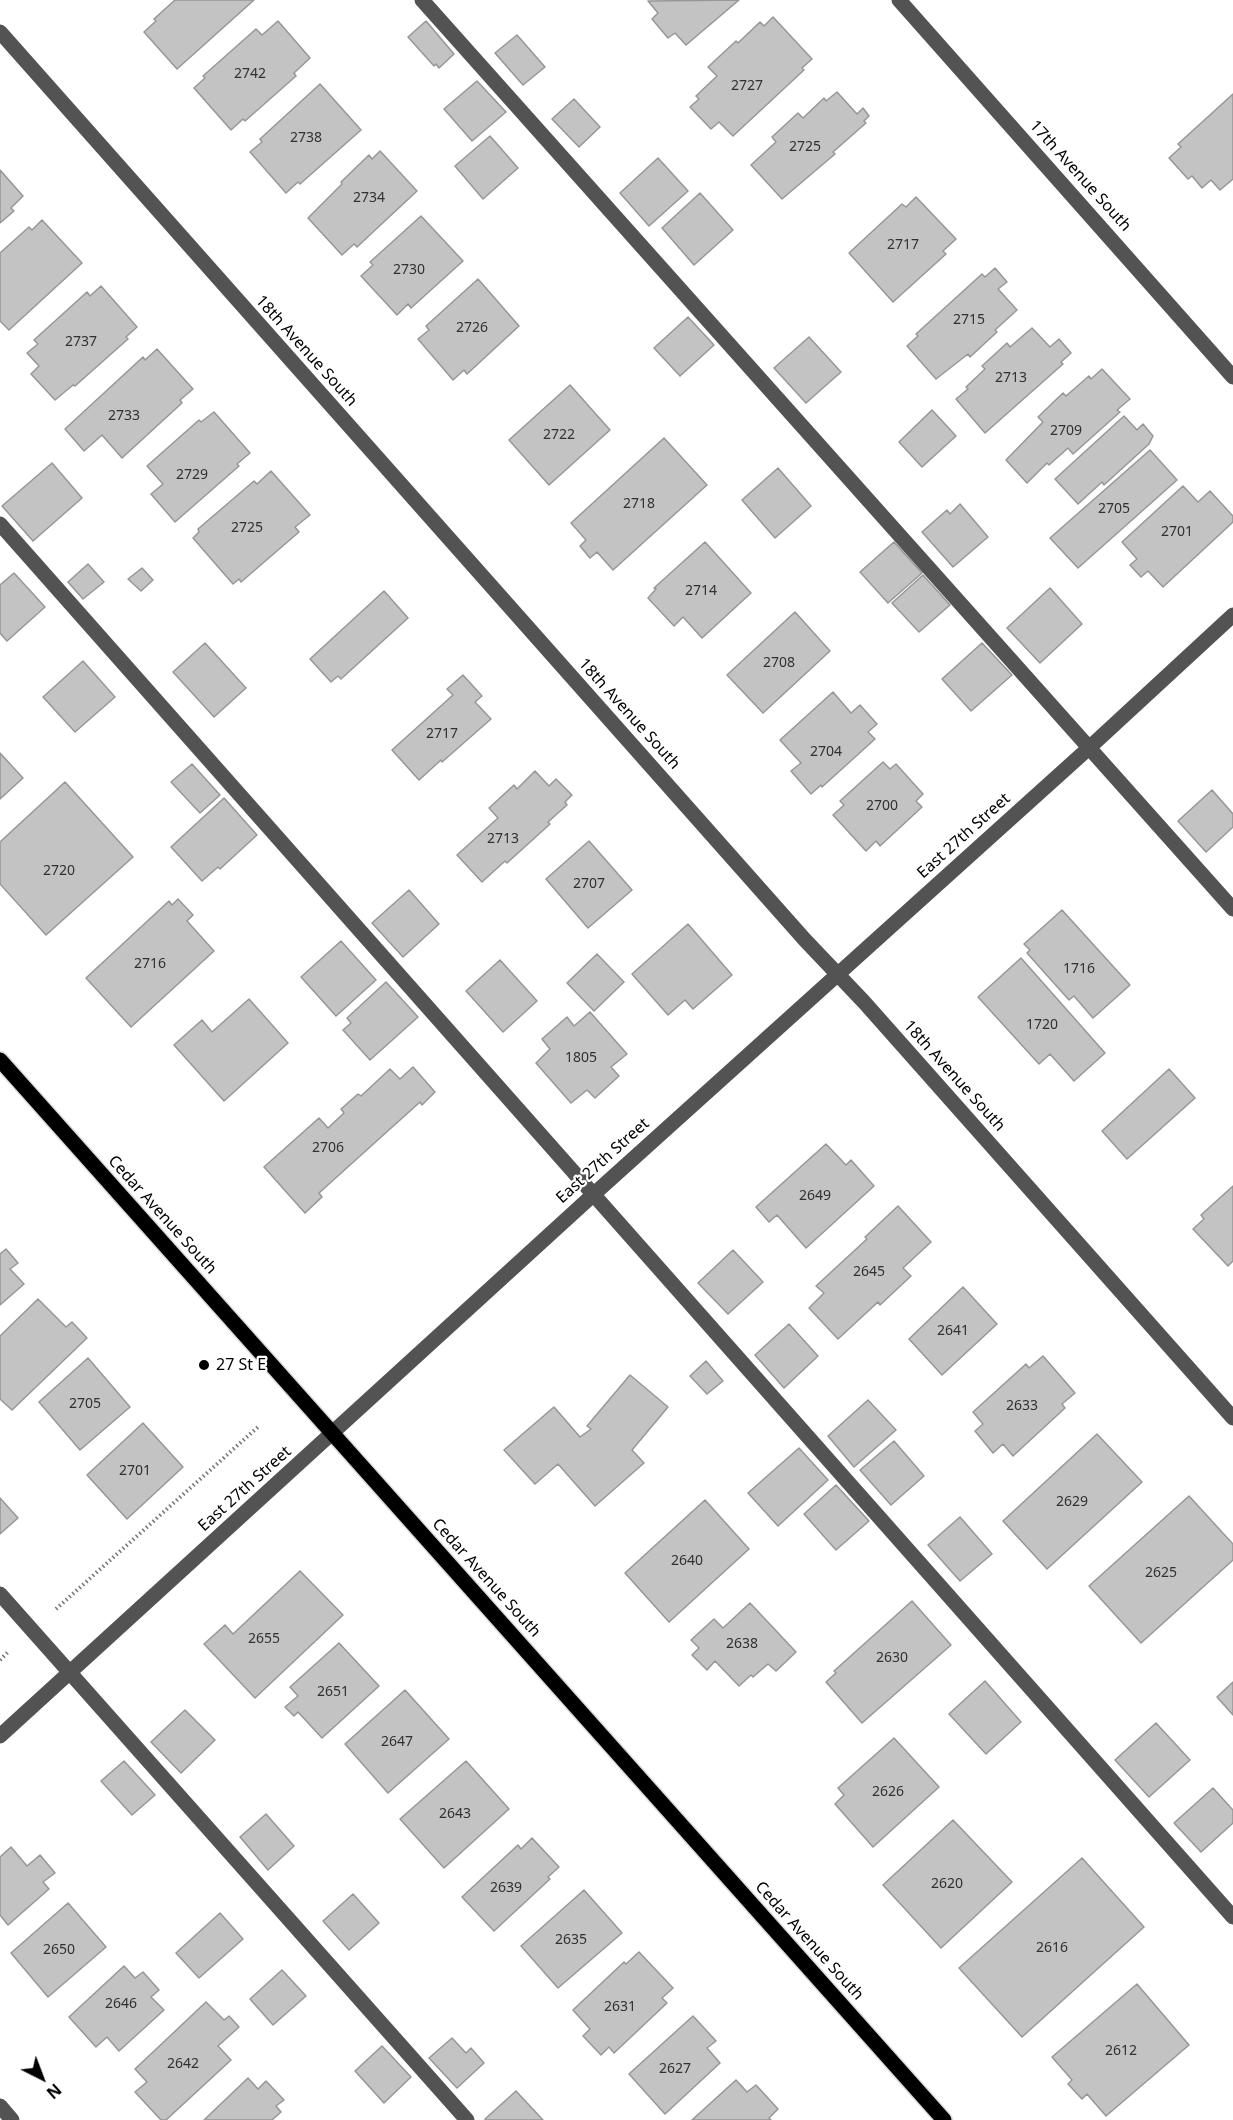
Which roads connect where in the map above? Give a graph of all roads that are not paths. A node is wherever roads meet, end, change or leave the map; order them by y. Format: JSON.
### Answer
{"nodes":[{"id":1,"x":422,"y":0,"type":"edge"},
{"id":2,"x":902,"y":1,"type":"edge"},
{"id":3,"x":0,"y":32,"type":"edge"},
{"id":4,"x":1233,"y":377,"type":"edge"},
{"id":5,"x":0,"y":524,"type":"edge"},
{"id":6,"x":1233,"y":615,"type":"edge"},
{"id":7,"x":1090,"y":747,"type":"junction"},
{"id":8,"x":1233,"y":909,"type":"edge"},
{"id":9,"x":838,"y":973,"type":"junction"},
{"id":10,"x":0,"y":1060,"type":"edge"},
{"id":11,"x":594,"y":1194,"type":"junction"},
{"id":12,"x":1233,"y":1418,"type":"edge"},
{"id":13,"x":333,"y":1433,"type":"junction"},
{"id":14,"x":0,"y":1594,"type":"edge"},
{"id":15,"x":70,"y":1673,"type":"junction"},
{"id":16,"x":0,"y":1736,"type":"edge"},
{"id":17,"x":1233,"y":1917,"type":"edge"},
{"id":18,"x":0,"y":2106,"type":"edge"},
{"id":19,"x":12,"y":2120,"type":"edge"},
{"id":20,"x":467,"y":2120,"type":"edge"},
{"id":21,"x":944,"y":2120,"type":"edge"}],
"edges":[{"from":1,"to":7,"type":"street"},
{"from":2,"to":4,"type":"street","name":"17th Avenue South"},
{"from":3,"to":9,"type":"street","name":"18th Avenue South"},
{"from":5,"to":11,"type":"street"},
{"from":6,"to":7,"type":"street","name":"East 27th Street"},
{"from":7,"to":8,"type":"street"},
{"from":7,"to":9,"type":"street","name":"East 27th Street"},
{"from":9,"to":11,"type":"street","name":"East 27th Street"},
{"from":9,"to":12,"type":"street","name":"18th Avenue South"},
{"from":10,"to":13,"type":"main road","name":"Cedar Avenue South"},
{"from":11,"to":13,"type":"street","name":"East 27th Street"},
{"from":11,"to":17,"type":"street"},
{"from":13,"to":15,"type":"street","name":"East 27th Street"},
{"from":13,"to":21,"type":"main road","name":"Cedar Avenue South"},
{"from":14,"to":15,"type":"street"},
{"from":15,"to":16,"type":"street","name":"East 27th Street"},
{"from":15,"to":20,"type":"street"},
{"from":18,"to":19,"type":"street"}]}
